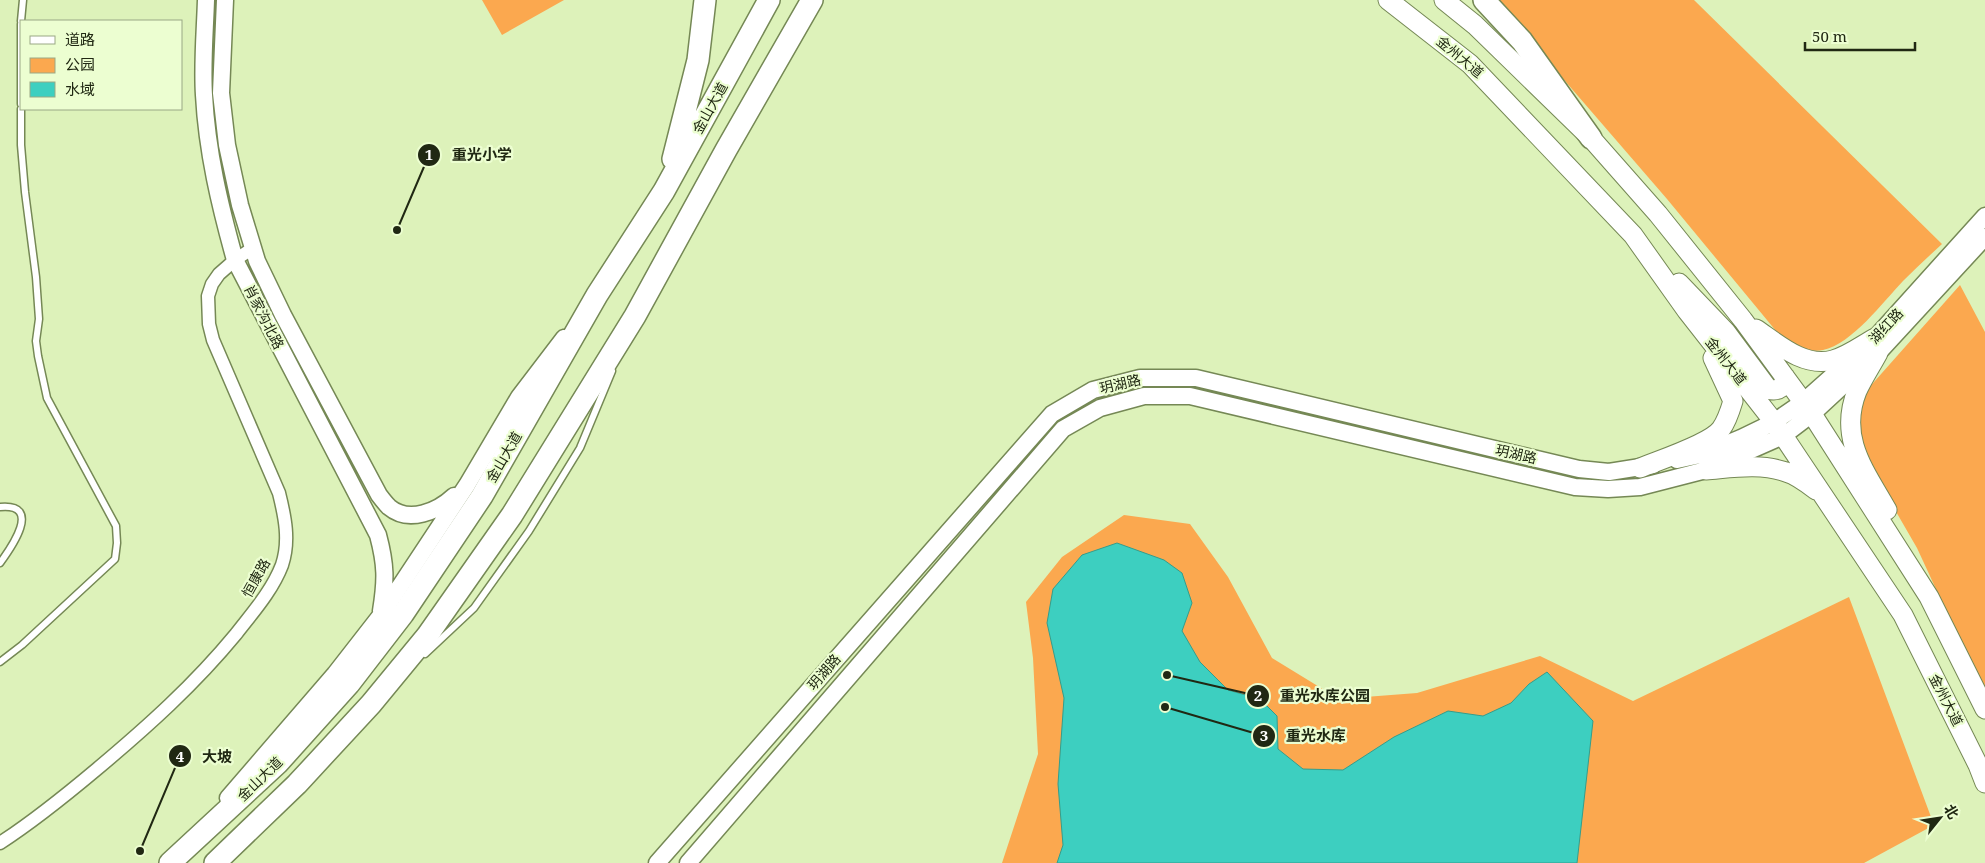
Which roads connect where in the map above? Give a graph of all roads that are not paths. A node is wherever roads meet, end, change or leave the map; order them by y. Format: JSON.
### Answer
{"nodes":[{"id":1,"x":23,"y":0,"type":"edge"},
{"id":2,"x":206,"y":0,"type":"edge"},
{"id":3,"x":225,"y":0,"type":"edge"},
{"id":4,"x":706,"y":0,"type":"edge"},
{"id":5,"x":769,"y":0,"type":"edge"},
{"id":6,"x":812,"y":0,"type":"edge"},
{"id":7,"x":820,"y":0,"type":"edge"},
{"id":8,"x":1388,"y":0,"type":"edge"},
{"id":9,"x":1444,"y":0,"type":"edge"},
{"id":10,"x":1484,"y":0,"type":"edge"},
{"id":11,"x":21,"y":20,"type":"edge"},
{"id":12,"x":796,"y":28,"type":"junction"},
{"id":13,"x":21,"y":110,"type":"edge"},
{"id":14,"x":1591,"y":138,"type":"junction"},
{"id":15,"x":664,"y":192,"type":"junction"},
{"id":16,"x":1985,"y":216,"type":"edge"},
{"id":17,"x":1633,"y":235,"type":"junction"},
{"id":18,"x":1985,"y":236,"type":"edge"},
{"id":19,"x":253,"y":248,"type":"junction"},
{"id":20,"x":235,"y":260,"type":"junction"},
{"id":21,"x":597,"y":294,"type":"junction"},
{"id":22,"x":1687,"y":311,"type":"junction"},
{"id":23,"x":635,"y":316,"type":"junction"},
{"id":24,"x":1743,"y":320,"type":"junction"},
{"id":25,"x":1876,"y":346,"type":"junction"},
{"id":26,"x":1785,"y":377,"type":"junction"},
{"id":27,"x":1807,"y":408,"type":"junction"},
{"id":28,"x":1778,"y":429,"type":"junction"},
{"id":29,"x":1640,"y":468,"type":"junction"},
{"id":30,"x":1706,"y":470,"type":"junction"},
{"id":31,"x":467,"y":485,"type":"junction"},
{"id":32,"x":1825,"y":496,"type":"junction"},
{"id":33,"x":0,"y":507,"type":"edge"},
{"id":34,"x":0,"y":564,"type":"edge"},
{"id":35,"x":1929,"y":597,"type":"junction"},
{"id":36,"x":381,"y":615,"type":"junction"},
{"id":37,"x":419,"y":659,"type":"dead end"},
{"id":38,"x":0,"y":662,"type":"edge"},
{"id":39,"x":412,"y":666,"type":"dead end"},
{"id":40,"x":371,"y":704,"type":"junction"},
{"id":41,"x":1985,"y":709,"type":"edge"},
{"id":42,"x":1985,"y":783,"type":"edge"},
{"id":43,"x":0,"y":843,"type":"edge"},
{"id":44,"x":176,"y":858,"type":"edge"},
{"id":45,"x":216,"y":863,"type":"edge"},
{"id":46,"x":657,"y":863,"type":"edge"},
{"id":47,"x":688,"y":863,"type":"edge"}],
"edges":[{"from":1,"to":11,"type":"lane"},
{"from":2,"to":20,"type":"main road","name":"肖家沟北路"},
{"from":3,"to":19,"type":"main road","name":"肖家沟北路"},
{"from":4,"to":15,"type":"highway"},
{"from":5,"to":15,"type":"highway","name":"金山大道"},
{"from":6,"to":12,"type":"highway"},
{"from":7,"to":12,"type":"highway"},
{"from":8,"to":17,"type":"main road","name":"金州大道"},
{"from":9,"to":14,"type":"main road"},
{"from":10,"to":14,"type":"highway"},
{"from":12,"to":23,"type":"highway"},
{"from":13,"to":38,"type":"lane"},
{"from":14,"to":24,"type":"main road"},
{"from":15,"to":21,"type":"highway","name":"金山大道"},
{"from":16,"to":25,"type":"main road","name":"湖红路"},
{"from":17,"to":22,"type":"main road","name":"金州大道"},
{"from":17,"to":26,"type":"main road"},
{"from":18,"to":25,"type":"main road","name":"湖红路"},
{"from":19,"to":20,"type":"street","name":"恒康路"},
{"from":19,"to":31,"type":"main road","name":"肖家沟北路"},
{"from":20,"to":36,"type":"main road","name":"肖家沟北路"},
{"from":20,"to":43,"type":"street","name":"恒康路"},
{"from":21,"to":31,"type":"main road"},
{"from":21,"to":44,"type":"highway","name":"金山大道"},
{"from":22,"to":28,"type":"main road","name":"金州大道"},
{"from":22,"to":29,"type":"main road"},
{"from":23,"to":37,"type":"lane"},
{"from":23,"to":40,"type":"highway"},
{"from":24,"to":25,"type":"main road"},
{"from":24,"to":26,"type":"main road"},
{"from":25,"to":27,"type":"main road","name":"湖红路"},
{"from":25,"to":35,"type":"main road"},
{"from":26,"to":27,"type":"main road"},
{"from":27,"to":28,"type":"main road","name":"湖红路"},
{"from":27,"to":35,"type":"main road"},
{"from":28,"to":29,"type":"main road","name":"玥湖路"},
{"from":28,"to":30,"type":"main road","name":"玥湖路"},
{"from":28,"to":32,"type":"main road","name":"金州大道"},
{"from":29,"to":46,"type":"main road","name":"玥湖路"},
{"from":30,"to":32,"type":"main road"},
{"from":30,"to":47,"type":"main road","name":"玥湖路"},
{"from":31,"to":36,"type":"main road"},
{"from":32,"to":42,"type":"main road","name":"金州大道"},
{"from":33,"to":34,"type":"lane"},
{"from":35,"to":41,"type":"main road"},
{"from":36,"to":44,"type":"main road"},
{"from":39,"to":40,"type":"lane"},
{"from":40,"to":45,"type":"highway"}]}
